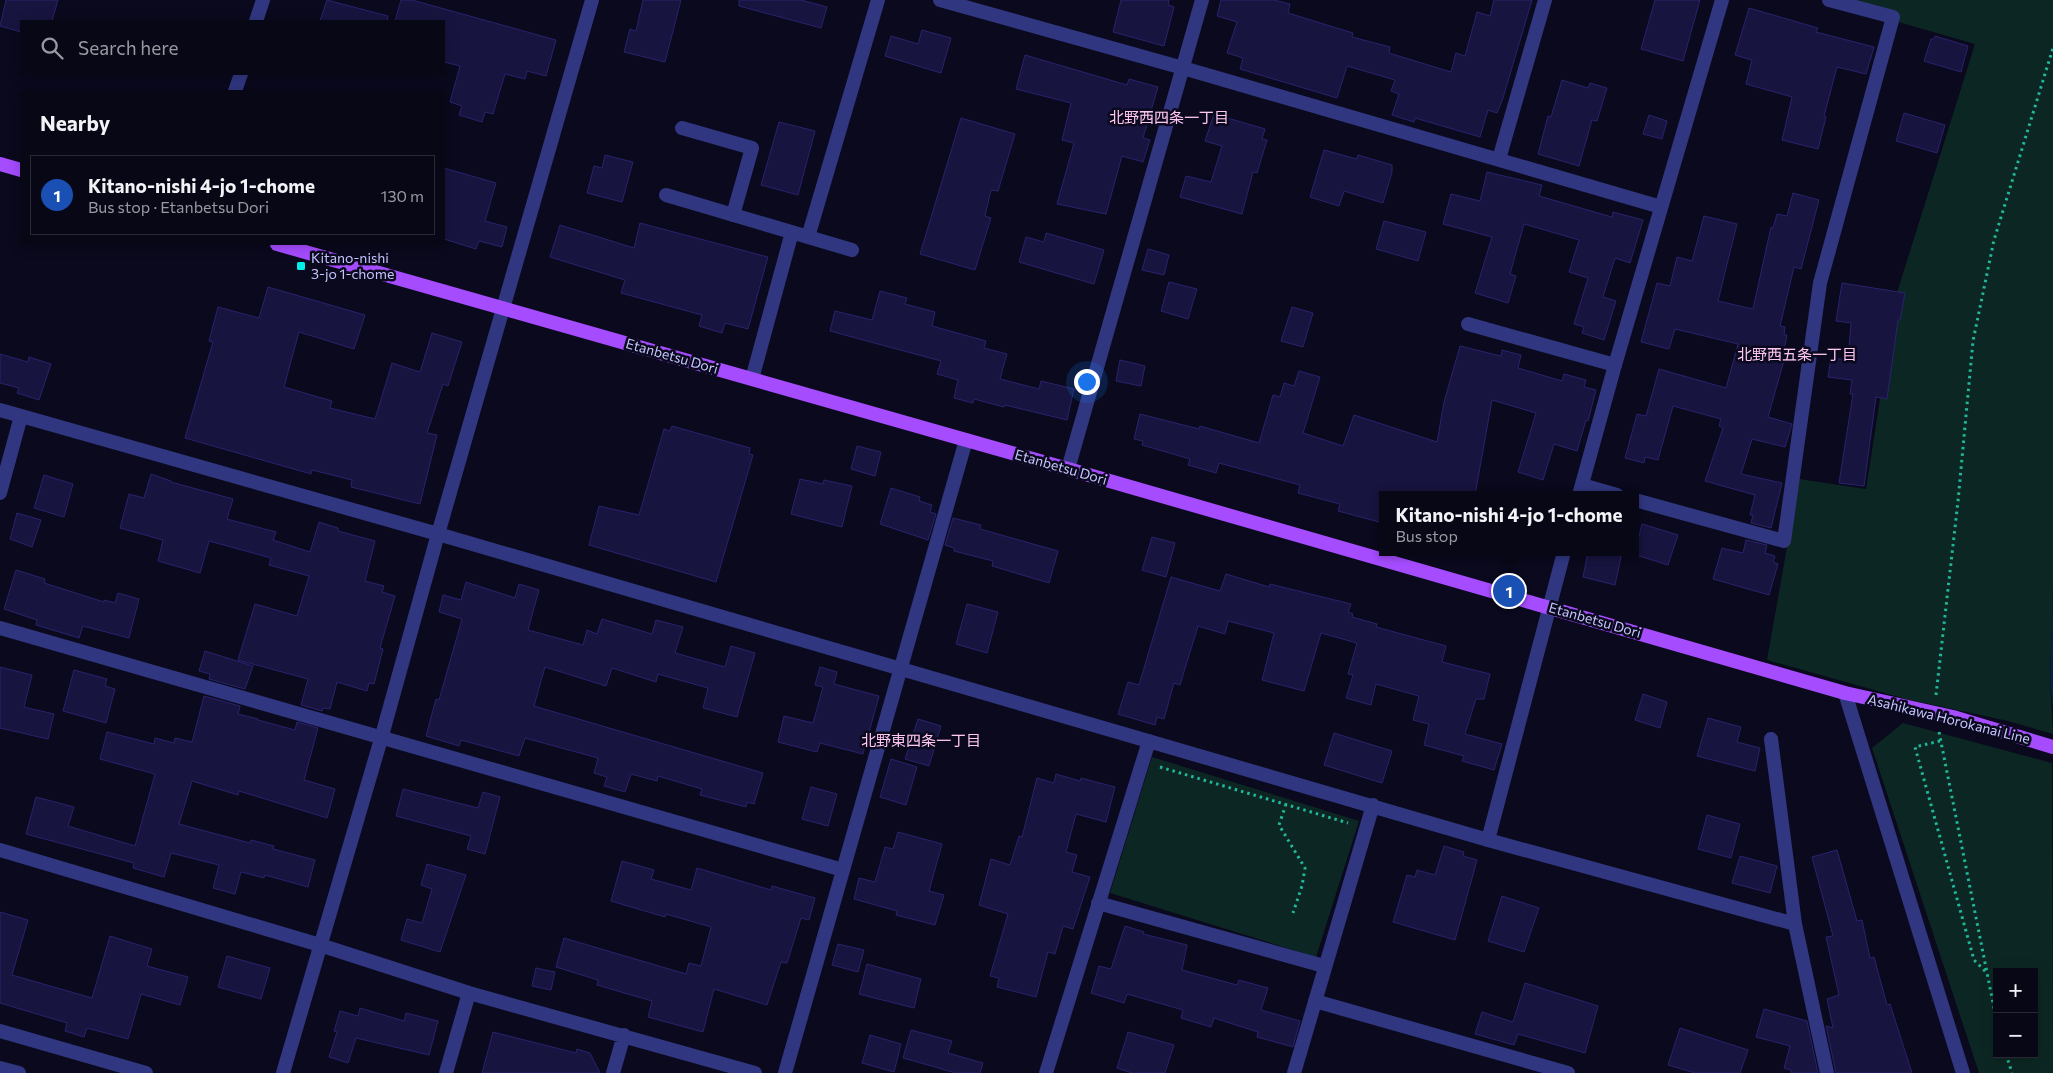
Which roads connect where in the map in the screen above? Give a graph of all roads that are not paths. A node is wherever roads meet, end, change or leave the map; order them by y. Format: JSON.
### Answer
{"nodes":[{"id":1,"x":263,"y":0,"type":"edge"},
{"id":2,"x":592,"y":0,"type":"edge"},
{"id":3,"x":878,"y":0,"type":"edge"},
{"id":4,"x":940,"y":0,"type":"edge"},
{"id":5,"x":1202,"y":0,"type":"edge"},
{"id":6,"x":1545,"y":0,"type":"edge"},
{"id":7,"x":1722,"y":0,"type":"edge"},
{"id":8,"x":1829,"y":0,"type":"edge"},
{"id":9,"x":256,"y":20,"type":"edge"},
{"id":10,"x":1183,"y":68,"type":"junction"},
{"id":11,"x":241,"y":75,"type":"edge"},
{"id":12,"x":235,"y":90,"type":"edge"},
{"id":13,"x":682,"y":128,"type":"dead end"},
{"id":14,"x":1498,"y":159,"type":"junction"},
{"id":15,"x":0,"y":164,"type":"edge"},
{"id":16,"x":20,"y":170,"type":"edge"},
{"id":17,"x":666,"y":195,"type":"dead end"},
{"id":18,"x":1661,"y":207,"type":"junction"},
{"id":19,"x":733,"y":215,"type":"junction"},
{"id":20,"x":792,"y":232,"type":"junction"},
{"id":21,"x":808,"y":237,"type":"junction"},
{"id":22,"x":281,"y":245,"type":"edge"},
{"id":23,"x":852,"y":250,"type":"dead end"},
{"id":24,"x":503,"y":307,"type":"junction"},
{"id":25,"x":1468,"y":324,"type":"dead end"},
{"id":26,"x":1615,"y":365,"type":"junction"},
{"id":27,"x":752,"y":379,"type":"junction"},
{"id":28,"x":0,"y":410,"type":"edge"},
{"id":29,"x":21,"y":416,"type":"junction"},
{"id":30,"x":966,"y":440,"type":"junction"},
{"id":31,"x":1068,"y":469,"type":"junction"},
{"id":32,"x":1580,"y":490,"type":"edge"},
{"id":33,"x":0,"y":492,"type":"edge"},
{"id":34,"x":1639,"y":501,"type":"edge"},
{"id":35,"x":438,"y":534,"type":"junction"},
{"id":36,"x":1563,"y":556,"type":"edge"},
{"id":37,"x":1549,"y":607,"type":"junction"},
{"id":38,"x":0,"y":628,"type":"edge"},
{"id":39,"x":901,"y":670,"type":"junction"},
{"id":40,"x":1845,"y":693,"type":"junction"},
{"id":41,"x":381,"y":738,"type":"junction"},
{"id":42,"x":1771,"y":739,"type":"dead end"},
{"id":43,"x":1149,"y":741,"type":"junction"},
{"id":44,"x":2053,"y":747,"type":"edge"},
{"id":45,"x":1373,"y":806,"type":"junction"},
{"id":46,"x":1488,"y":840,"type":"junction"},
{"id":47,"x":0,"y":850,"type":"edge"},
{"id":48,"x":844,"y":870,"type":"junction"},
{"id":49,"x":1098,"y":903,"type":"junction"},
{"id":50,"x":1795,"y":924,"type":"junction"},
{"id":51,"x":320,"y":945,"type":"junction"},
{"id":52,"x":1324,"y":966,"type":"junction"},
{"id":53,"x":469,"y":993,"type":"junction"},
{"id":54,"x":1316,"y":1001,"type":"junction"},
{"id":55,"x":0,"y":1031,"type":"edge"},
{"id":56,"x":624,"y":1035,"type":"junction"},
{"id":57,"x":0,"y":1068,"type":"edge"},
{"id":58,"x":19,"y":1073,"type":"edge"},
{"id":59,"x":146,"y":1073,"type":"edge"},
{"id":60,"x":283,"y":1073,"type":"edge"},
{"id":61,"x":446,"y":1073,"type":"edge"},
{"id":62,"x":613,"y":1073,"type":"edge"},
{"id":63,"x":755,"y":1073,"type":"edge"},
{"id":64,"x":785,"y":1073,"type":"edge"},
{"id":65,"x":1046,"y":1073,"type":"edge"},
{"id":66,"x":1294,"y":1073,"type":"edge"},
{"id":67,"x":1568,"y":1073,"type":"edge"},
{"id":68,"x":1827,"y":1073,"type":"edge"},
{"id":69,"x":1963,"y":1073,"type":"edge"}],
"edges":[{"from":1,"to":9,"type":"street"},
{"from":2,"to":24,"type":"street"},
{"from":3,"to":21,"type":"street"},
{"from":4,"to":10,"type":"street"},
{"from":5,"to":10,"type":"street"},
{"from":6,"to":14,"type":"street"},
{"from":7,"to":18,"type":"street"},
{"from":8,"to":34,"type":"street"},
{"from":10,"to":14,"type":"street"},
{"from":10,"to":31,"type":"street"},
{"from":11,"to":12,"type":"street"},
{"from":13,"to":19,"type":"street"},
{"from":14,"to":18,"type":"street"},
{"from":15,"to":16,"type":"main road"},
{"from":17,"to":19,"type":"street"},
{"from":18,"to":26,"type":"street"},
{"from":19,"to":20,"type":"street"},
{"from":20,"to":21,"type":"street"},
{"from":20,"to":27,"type":"street"},
{"from":21,"to":23,"type":"street"},
{"from":22,"to":24,"type":"main road","name":"Etanbetsu Dori"},
{"from":24,"to":27,"type":"main road","name":"Etanbetsu Dori"},
{"from":24,"to":35,"type":"street"},
{"from":25,"to":26,"type":"street"},
{"from":26,"to":32,"type":"street"},
{"from":27,"to":30,"type":"main road","name":"Etanbetsu Dori"},
{"from":28,"to":29,"type":"street"},
{"from":29,"to":33,"type":"street"},
{"from":29,"to":35,"type":"street"},
{"from":30,"to":31,"type":"main road","name":"Etanbetsu Dori"},
{"from":30,"to":39,"type":"street"},
{"from":31,"to":37,"type":"main road","name":"Etanbetsu Dori"},
{"from":35,"to":39,"type":"street"},
{"from":35,"to":41,"type":"street"},
{"from":36,"to":37,"type":"street"},
{"from":37,"to":40,"type":"main road","name":"Etanbetsu Dori"},
{"from":37,"to":46,"type":"street"},
{"from":38,"to":41,"type":"street"},
{"from":39,"to":43,"type":"street"},
{"from":39,"to":48,"type":"street"},
{"from":40,"to":44,"type":"main road","name":"Asahikawa Horokanai Line"},
{"from":40,"to":69,"type":"street"},
{"from":41,"to":48,"type":"street"},
{"from":41,"to":51,"type":"street"},
{"from":42,"to":50,"type":"street"},
{"from":43,"to":45,"type":"street"},
{"from":43,"to":49,"type":"street"},
{"from":45,"to":46,"type":"street"},
{"from":45,"to":52,"type":"street"},
{"from":46,"to":50,"type":"street"},
{"from":47,"to":51,"type":"street"},
{"from":48,"to":64,"type":"street"},
{"from":49,"to":52,"type":"street"},
{"from":49,"to":65,"type":"street"},
{"from":50,"to":68,"type":"street"},
{"from":51,"to":53,"type":"street"},
{"from":51,"to":60,"type":"street"},
{"from":52,"to":54,"type":"street"},
{"from":53,"to":56,"type":"street"},
{"from":53,"to":61,"type":"street"},
{"from":54,"to":66,"type":"street"},
{"from":54,"to":67,"type":"street"},
{"from":55,"to":59,"type":"street"},
{"from":56,"to":62,"type":"street"},
{"from":56,"to":63,"type":"street"},
{"from":57,"to":58,"type":"street"}]}
